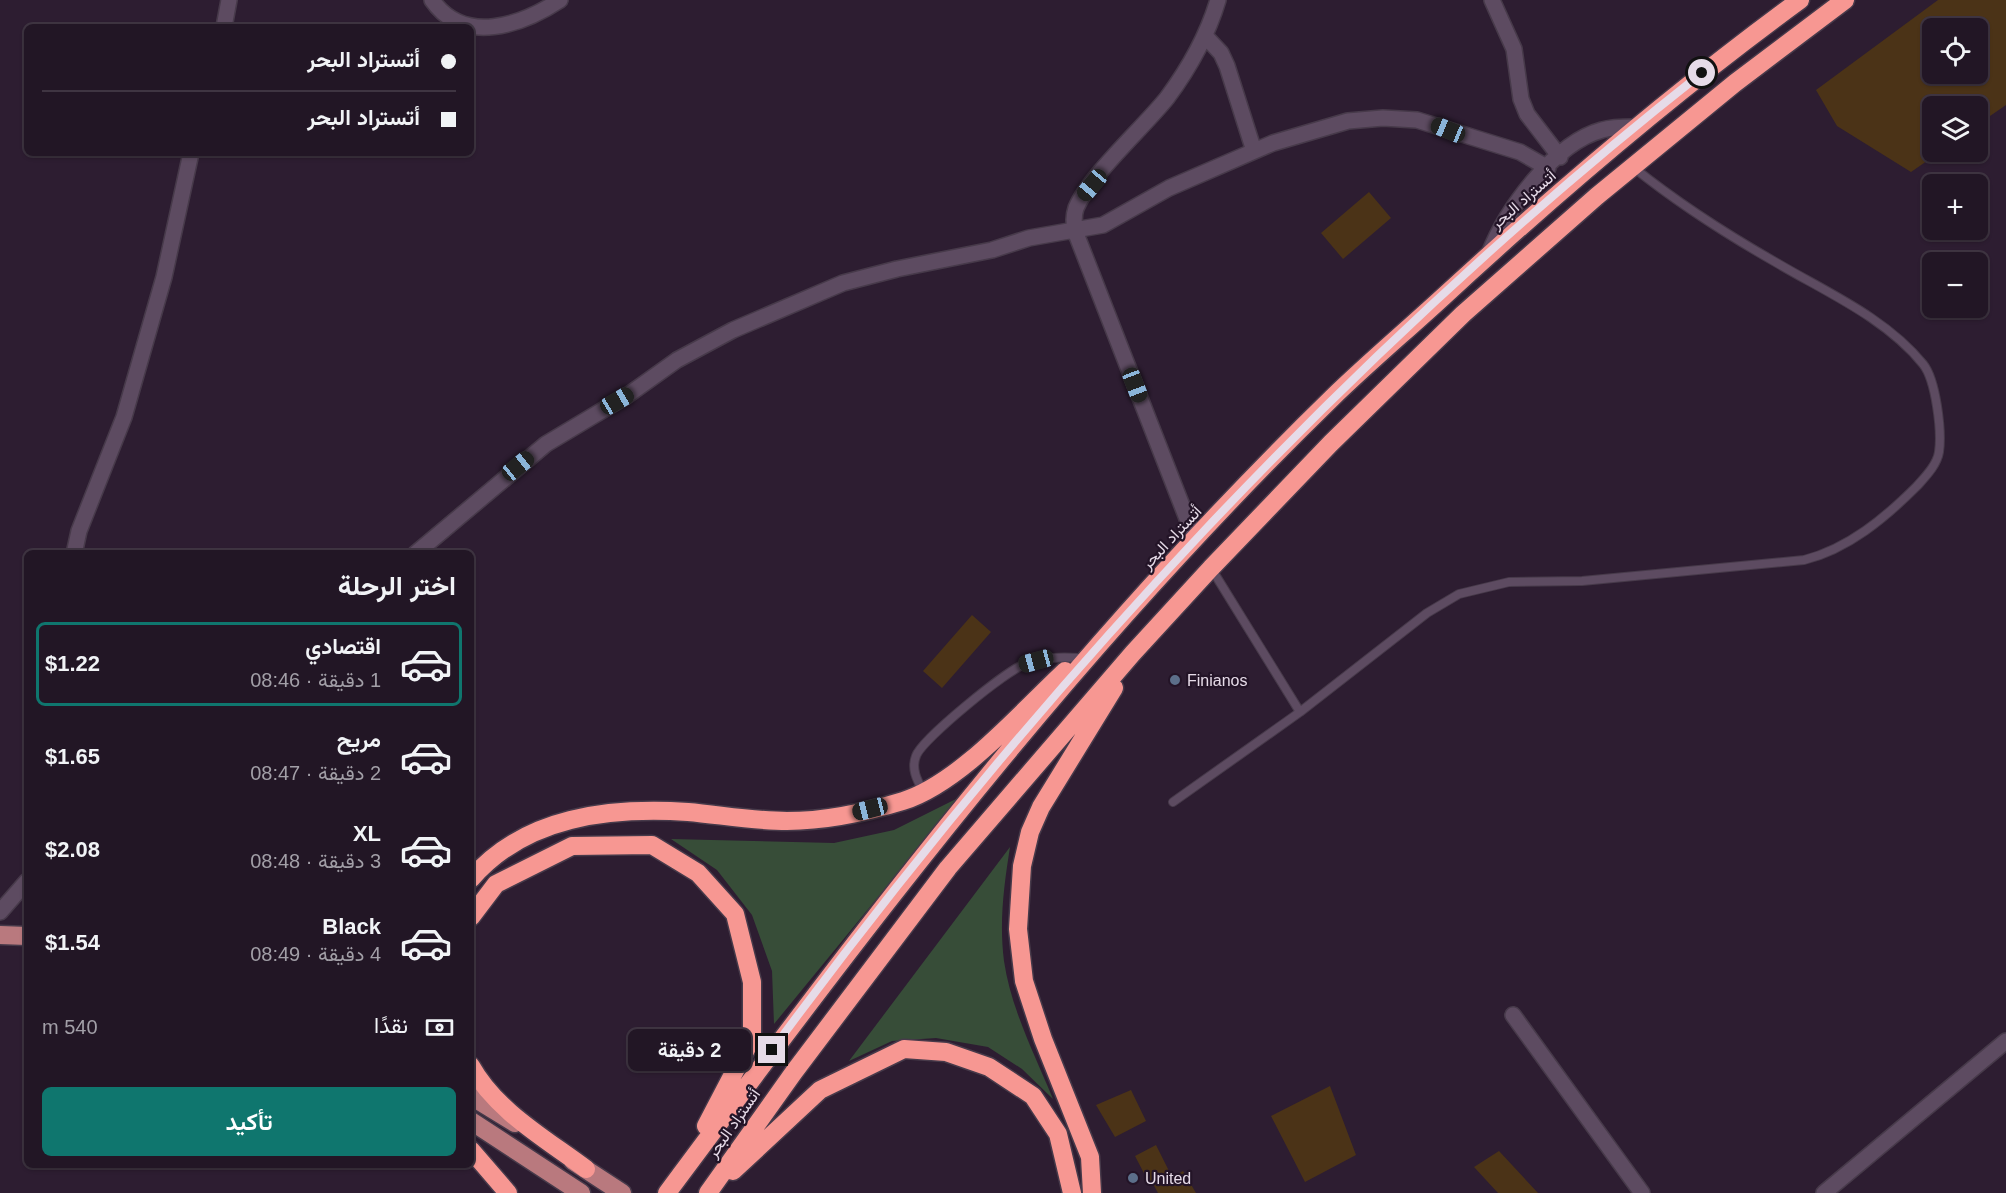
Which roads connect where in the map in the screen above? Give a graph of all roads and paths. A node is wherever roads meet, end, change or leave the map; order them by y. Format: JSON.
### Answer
{"nodes":[{"id":1,"x":229,"y":0,"type":"edge"},
{"id":2,"x":432,"y":0,"type":"edge"},
{"id":3,"x":561,"y":0,"type":"edge"},
{"id":4,"x":1218,"y":0,"type":"edge"},
{"id":5,"x":1492,"y":0,"type":"edge"},
{"id":6,"x":1800,"y":0,"type":"edge"},
{"id":7,"x":1845,"y":0,"type":"edge"},
{"id":8,"x":225,"y":24,"type":"edge"},
{"id":9,"x":464,"y":24,"type":"edge"},
{"id":10,"x":474,"y":26,"type":"edge"},
{"id":11,"x":1206,"y":37,"type":"junction"},
{"id":12,"x":1634,"y":127,"type":"junction"},
{"id":13,"x":1254,"y":151,"type":"junction"},
{"id":14,"x":189,"y":156,"type":"edge"},
{"id":15,"x":1560,"y":157,"type":"junction"},
{"id":16,"x":1632,"y":167,"type":"junction"},
{"id":17,"x":1548,"y":168,"type":"junction"},
{"id":18,"x":1075,"y":231,"type":"junction"},
{"id":19,"x":1489,"y":254,"type":"junction"},
{"id":20,"x":1195,"y":539,"type":"junction"},
{"id":21,"x":75,"y":550,"type":"edge"},
{"id":22,"x":420,"y":550,"type":"edge"},
{"id":23,"x":1211,"y":568,"type":"junction"},
{"id":24,"x":1124,"y":617,"type":"junction"},
{"id":25,"x":1133,"y":653,"type":"junction"},
{"id":26,"x":1080,"y":658,"type":"junction"},
{"id":27,"x":1300,"y":712,"type":"junction"},
{"id":28,"x":923,"y":791,"type":"junction"},
{"id":29,"x":1173,"y":802,"type":"dead end"},
{"id":30,"x":474,"y":875,"type":"edge"},
{"id":31,"x":24,"y":884,"type":"edge"},
{"id":32,"x":0,"y":912,"type":"edge"},
{"id":33,"x":474,"y":913,"type":"edge"},
{"id":34,"x":0,"y":935,"type":"edge"},
{"id":35,"x":24,"y":936,"type":"edge"},
{"id":36,"x":1513,"y":1015,"type":"dead end"},
{"id":37,"x":2006,"y":1041,"type":"edge"},
{"id":38,"x":474,"y":1071,"type":"edge"},
{"id":39,"x":474,"y":1098,"type":"edge"},
{"id":40,"x":474,"y":1123,"type":"edge"},
{"id":41,"x":474,"y":1153,"type":"edge"},
{"id":42,"x":586,"y":1169,"type":"junction"},
{"id":43,"x":685,"y":1169,"type":"junction"},
{"id":44,"x":508,"y":1193,"type":"edge"},
{"id":45,"x":581,"y":1193,"type":"edge"},
{"id":46,"x":622,"y":1193,"type":"edge"},
{"id":47,"x":667,"y":1193,"type":"edge"},
{"id":48,"x":709,"y":1193,"type":"edge"},
{"id":49,"x":1072,"y":1193,"type":"edge"},
{"id":50,"x":1092,"y":1193,"type":"edge"},
{"id":51,"x":1642,"y":1193,"type":"edge"},
{"id":52,"x":1824,"y":1193,"type":"edge"}],
"edges":[{"from":1,"to":8,"type":"street"},
{"from":2,"to":9,"type":"street"},
{"from":3,"to":10,"type":"street"},
{"from":4,"to":11,"type":"street"},
{"from":5,"to":15,"type":"street"},
{"from":6,"to":12,"type":"highway","name":"أتستراد البحر"},
{"from":7,"to":16,"type":"highway","name":"أتستراد البحر"},
{"from":11,"to":13,"type":"street"},
{"from":11,"to":18,"type":"street"},
{"from":12,"to":15,"type":"street"},
{"from":12,"to":19,"type":"highway","name":"أتستراد البحر"},
{"from":13,"to":17,"type":"street"},
{"from":13,"to":18,"type":"street"},
{"from":14,"to":21,"type":"street"},
{"from":15,"to":17,"type":"street"},
{"from":16,"to":23,"type":"highway","name":"أتستراد البحر"},
{"from":16,"to":27,"type":"lane"},
{"from":17,"to":19,"type":"street"},
{"from":18,"to":20,"type":"street"},
{"from":18,"to":22,"type":"street"},
{"from":19,"to":20,"type":"highway","name":"أتستراد البحر"},
{"from":20,"to":24,"type":"highway","name":"أتستراد البحر"},
{"from":23,"to":25,"type":"highway","name":"أتستراد البحر"},
{"from":23,"to":27,"type":"lane"},
{"from":24,"to":26,"type":"highway"},
{"from":24,"to":43,"type":"highway","name":"أتستراد البحر"},
{"from":25,"to":48,"type":"highway","name":"أتستراد البحر"},
{"from":25,"to":50,"type":"highway"},
{"from":26,"to":28,"type":"highway"},
{"from":26,"to":28,"type":"lane"},
{"from":27,"to":29,"type":"lane"},
{"from":28,"to":30,"type":"highway"},
{"from":31,"to":32,"type":"street"},
{"from":33,"to":43,"type":"highway"},
{"from":34,"to":35,"type":"main road"},
{"from":36,"to":51,"type":"street"},
{"from":37,"to":52,"type":"street"},
{"from":38,"to":42,"type":"highway"},
{"from":39,"to":42,"type":"main road"},
{"from":40,"to":45,"type":"main road"},
{"from":41,"to":44,"type":"highway"},
{"from":42,"to":46,"type":"main road"},
{"from":43,"to":47,"type":"highway","name":"أتستراد البحر"},
{"from":48,"to":49,"type":"highway"}]}
